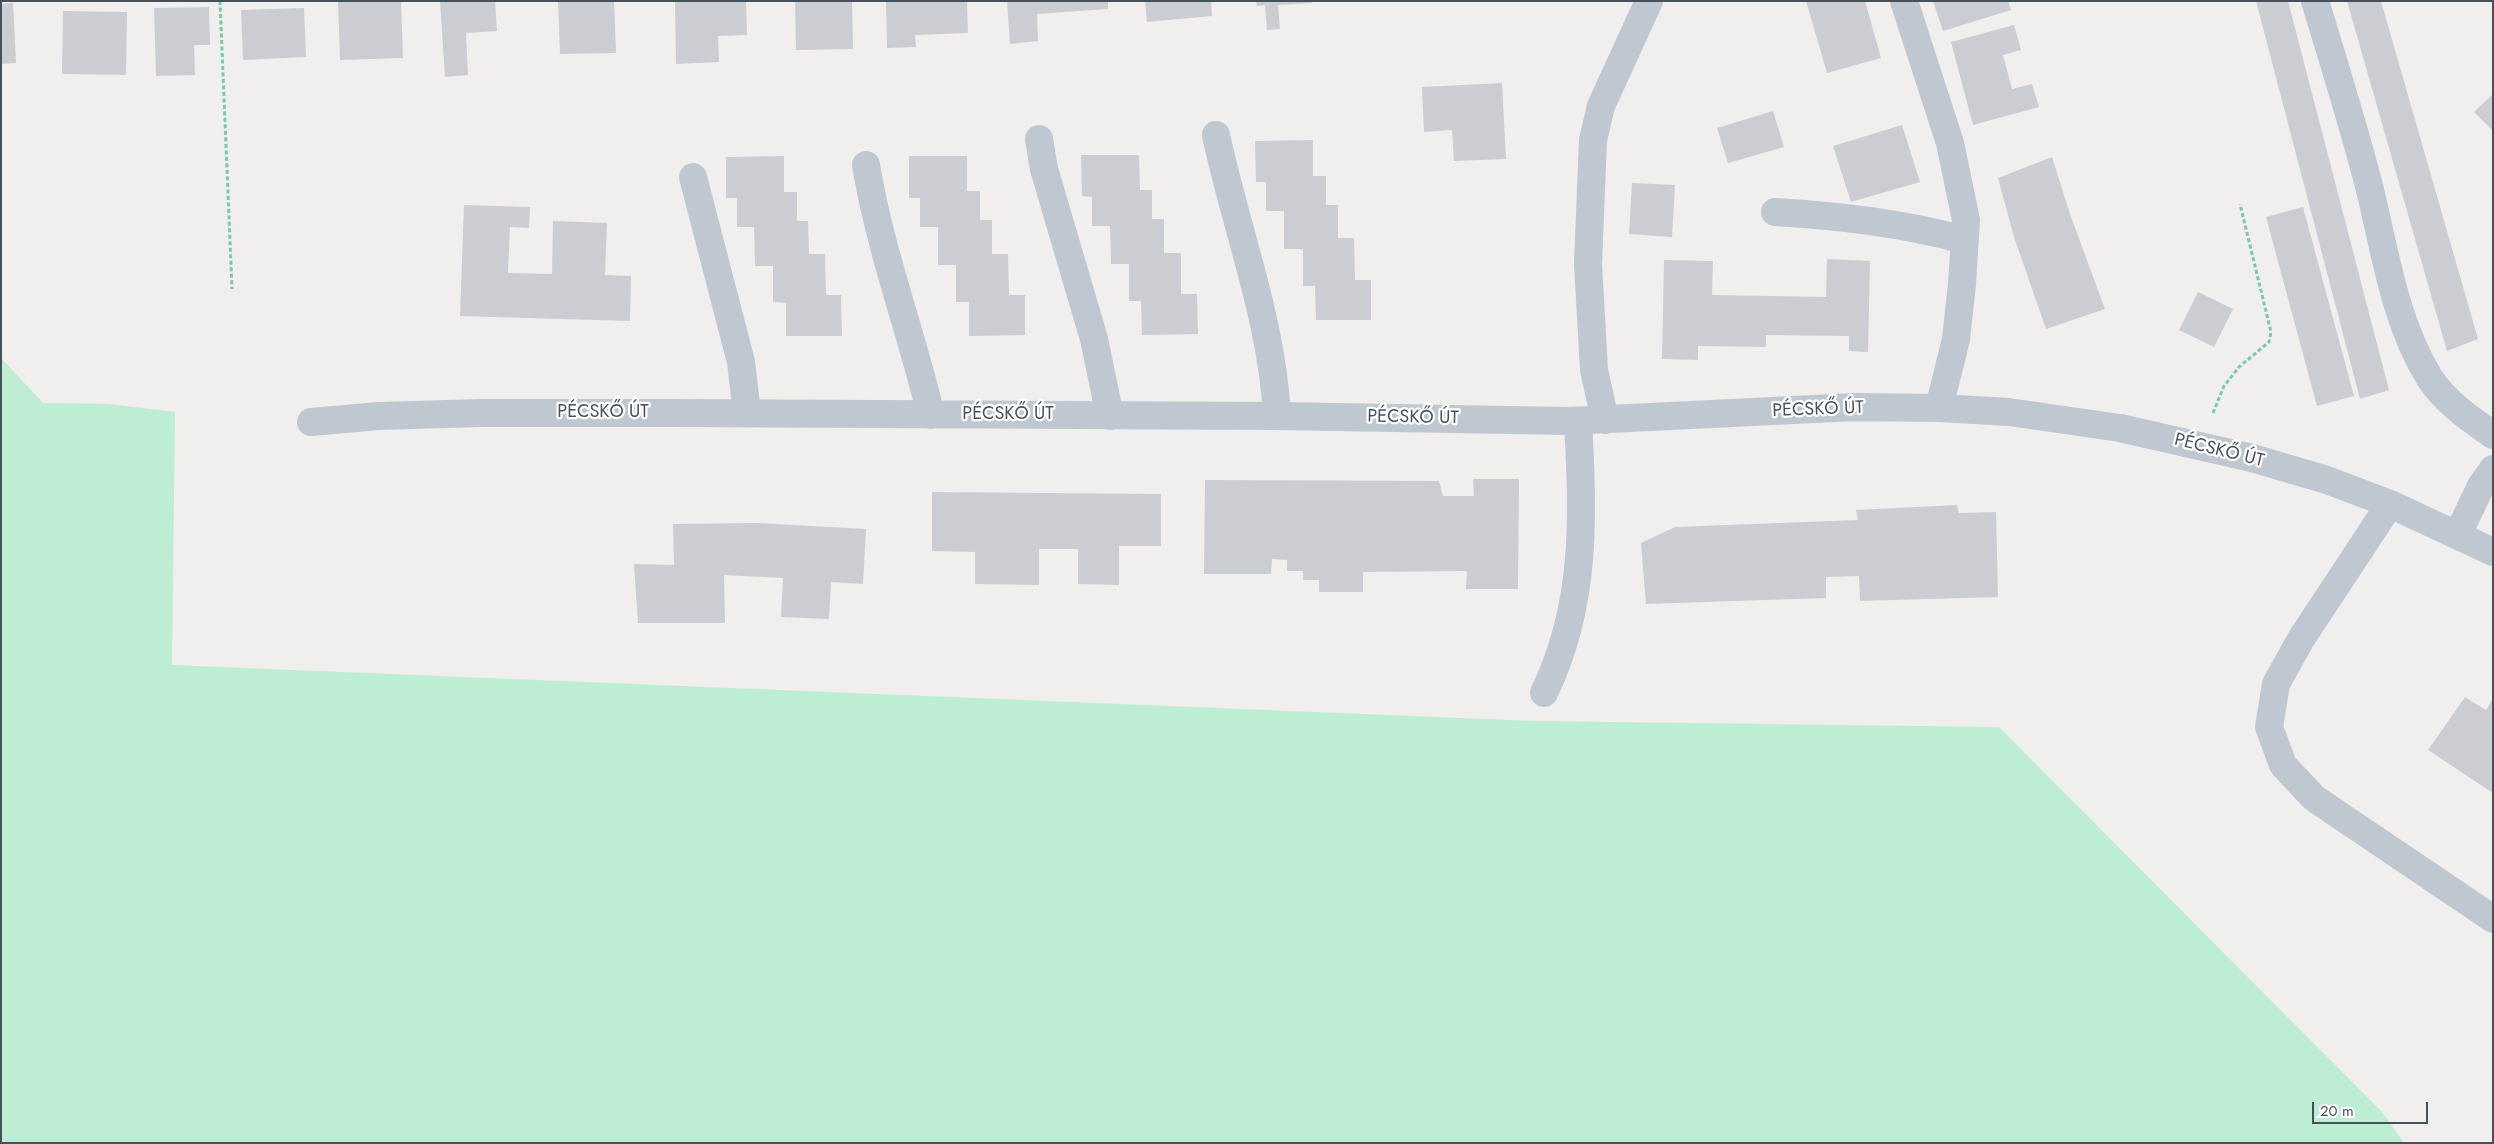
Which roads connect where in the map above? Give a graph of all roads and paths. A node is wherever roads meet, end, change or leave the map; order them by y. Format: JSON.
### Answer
{"nodes":[{"id":1,"x":220,"y":1,"type":"edge"},
{"id":2,"x":1649,"y":1,"type":"edge"},
{"id":3,"x":1904,"y":1,"type":"edge"},
{"id":4,"x":2315,"y":1,"type":"edge"},
{"id":5,"x":1216,"y":136,"type":"dead end"},
{"id":6,"x":1039,"y":140,"type":"dead end"},
{"id":7,"x":866,"y":165,"type":"dead end"},
{"id":8,"x":693,"y":177,"type":"dead end"},
{"id":9,"x":2240,"y":204,"type":"dead end"},
{"id":10,"x":1775,"y":212,"type":"dead end"},
{"id":11,"x":1965,"y":240,"type":"junction"},
{"id":12,"x":232,"y":289,"type":"dead end"},
{"id":13,"x":1939,"y":408,"type":"junction"},
{"id":14,"x":747,"y":413,"type":"junction"},
{"id":15,"x":931,"y":415,"type":"junction"},
{"id":16,"x":1110,"y":416,"type":"junction"},
{"id":17,"x":1277,"y":416,"type":"junction"},
{"id":18,"x":1605,"y":420,"type":"junction"},
{"id":19,"x":1578,"y":421,"type":"junction"},
{"id":20,"x":311,"y":422,"type":"dead end"},
{"id":21,"x":2493,"y":435,"type":"edge"},
{"id":22,"x":2198,"y":446,"type":"junction"},
{"id":23,"x":2493,"y":469,"type":"edge"},
{"id":24,"x":2390,"y":504,"type":"junction"},
{"id":25,"x":2458,"y":534,"type":"junction"},
{"id":26,"x":2493,"y":552,"type":"edge"},
{"id":27,"x":1544,"y":692,"type":"dead end"},
{"id":28,"x":2493,"y":919,"type":"edge"}],
"edges":[{"from":1,"to":12,"type":"path"},
{"from":2,"to":18,"type":"street"},
{"from":3,"to":11,"type":"street"},
{"from":4,"to":21,"type":"street"},
{"from":5,"to":17,"type":"street"},
{"from":6,"to":16,"type":"street"},
{"from":7,"to":15,"type":"street"},
{"from":8,"to":14,"type":"street"},
{"from":9,"to":22,"type":"path"},
{"from":10,"to":11,"type":"street"},
{"from":11,"to":13,"type":"street"},
{"from":13,"to":18,"type":"street","name":"PÉCSKŐ ÚT"},
{"from":13,"to":22,"type":"street","name":"PÉCSKŐ ÚT"},
{"from":14,"to":15,"type":"street","name":"PÉCSKŐ ÚT"},
{"from":14,"to":20,"type":"street","name":"PÉCSKŐ ÚT"},
{"from":15,"to":16,"type":"street","name":"PÉCSKŐ ÚT"},
{"from":16,"to":17,"type":"street","name":"PÉCSKŐ ÚT"},
{"from":17,"to":19,"type":"street","name":"PÉCSKŐ ÚT"},
{"from":18,"to":19,"type":"street","name":"PÉCSKŐ ÚT"},
{"from":19,"to":27,"type":"street"},
{"from":22,"to":24,"type":"street","name":"PÉCSKŐ ÚT"},
{"from":23,"to":25,"type":"street"},
{"from":24,"to":25,"type":"street","name":"PÉCSKŐ ÚT"},
{"from":24,"to":28,"type":"street"},
{"from":25,"to":26,"type":"street","name":"PÉCSKŐ ÚT"}]}
